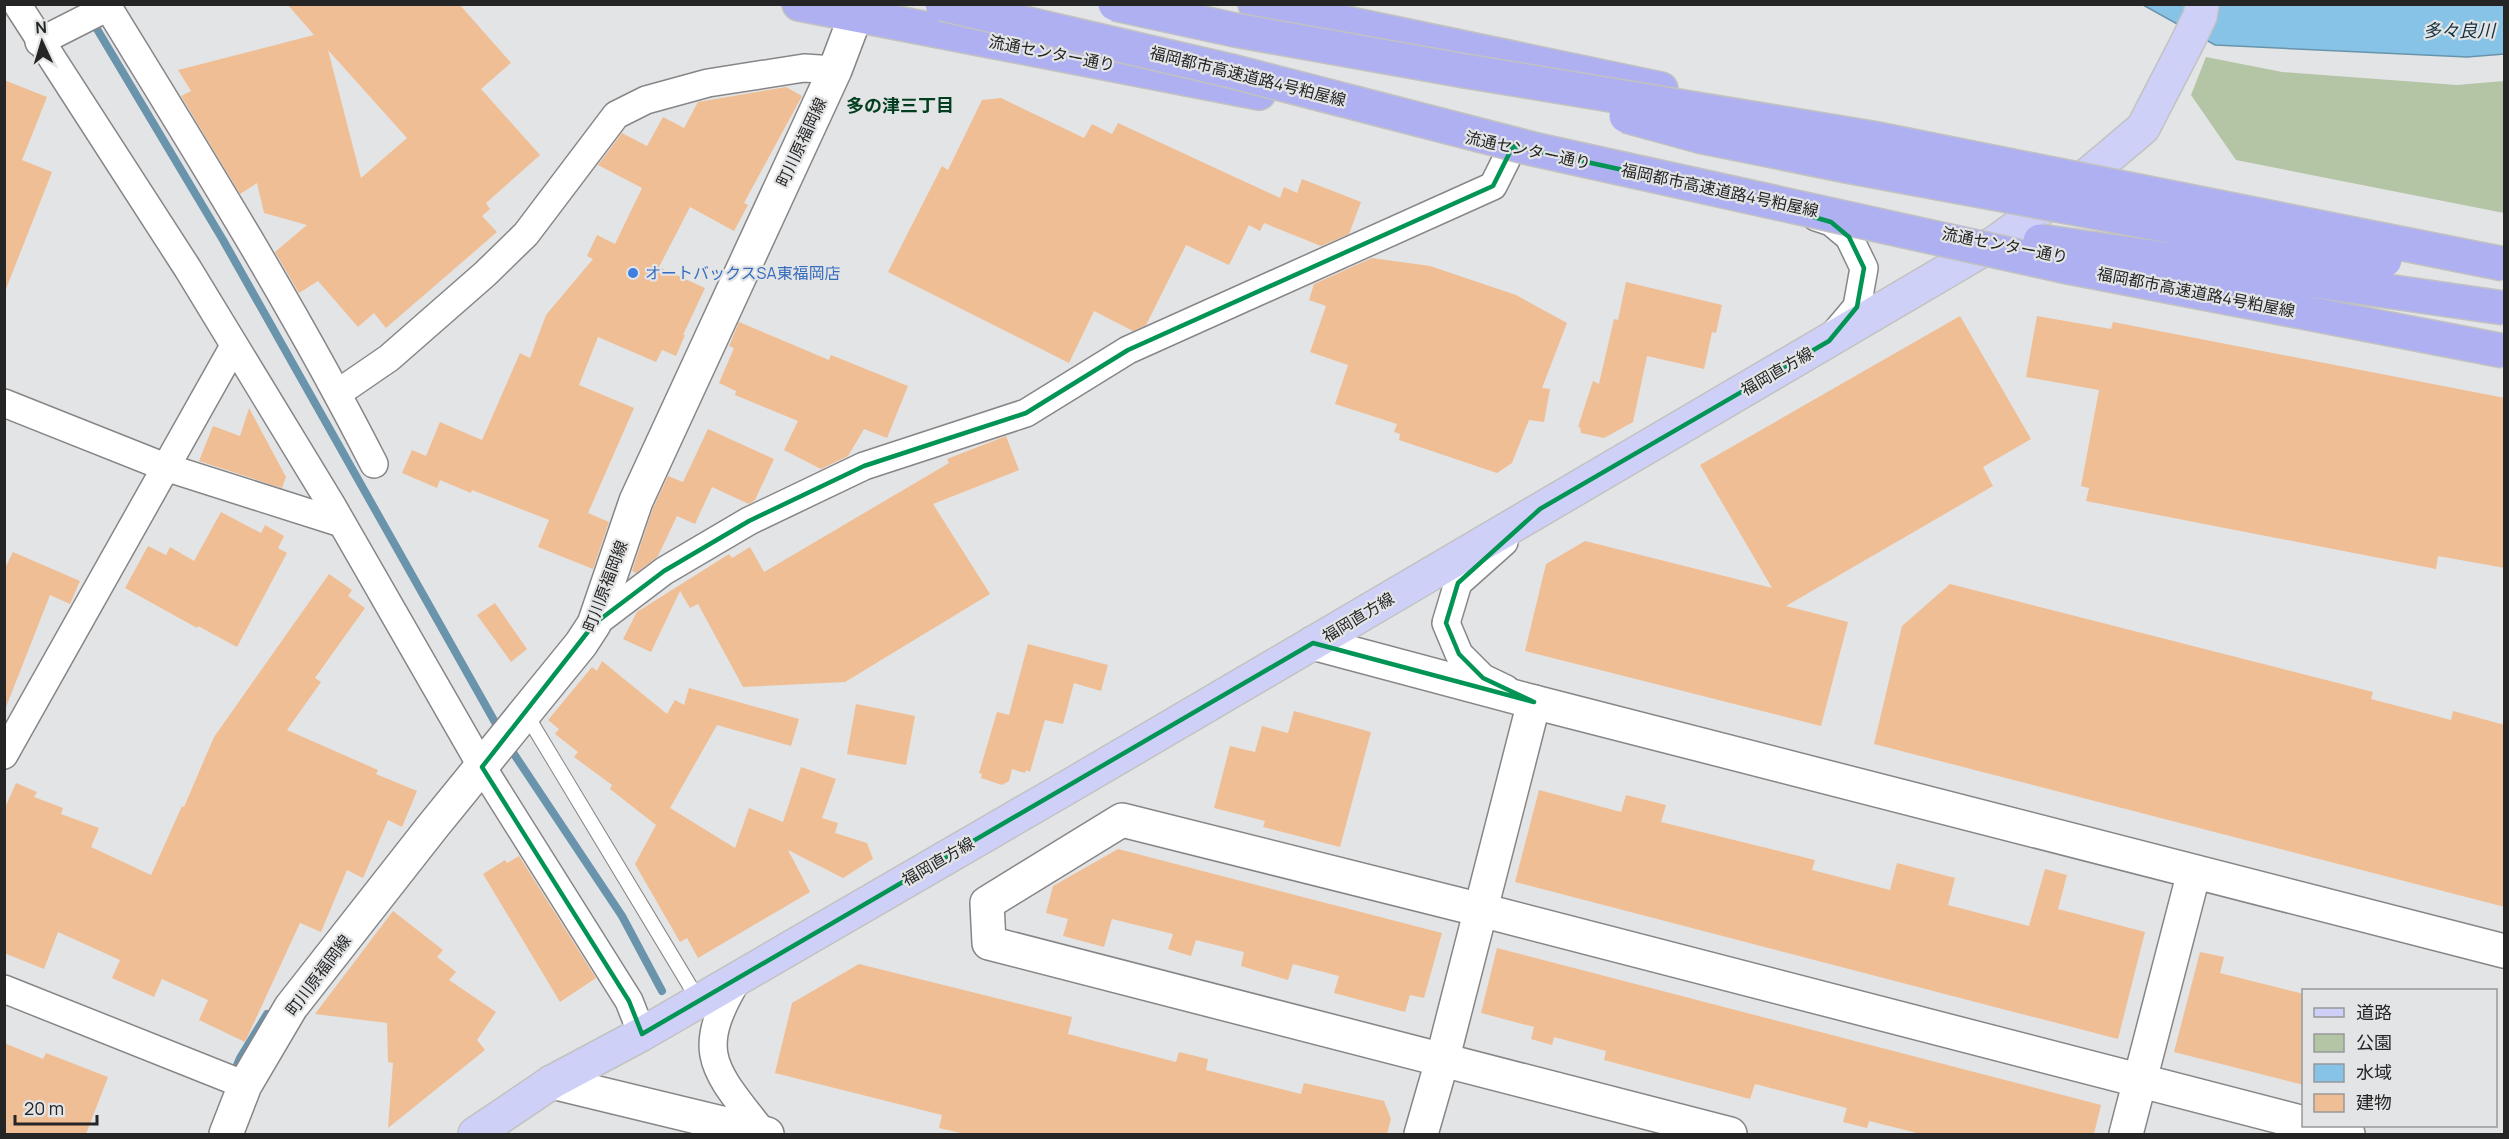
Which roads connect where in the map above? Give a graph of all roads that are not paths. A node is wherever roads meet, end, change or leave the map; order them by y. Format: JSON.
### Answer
{"nodes":[{"id":1,"x":16,"y":4,"type":"edge"},
{"id":2,"x":799,"y":4,"type":"edge"},
{"id":3,"x":942,"y":4,"type":"edge"},
{"id":4,"x":1115,"y":4,"type":"edge"},
{"id":5,"x":1255,"y":4,"type":"edge"},
{"id":6,"x":2202,"y":4,"type":"edge"},
{"id":7,"x":858,"y":9,"type":"edge"},
{"id":8,"x":39,"y":42,"type":"junction"},
{"id":9,"x":835,"y":70,"type":"junction"},
{"id":10,"x":1465,"y":71,"type":"junction"},
{"id":11,"x":1513,"y":146,"type":"junction"},
{"id":12,"x":2091,"y":171,"type":"junction"},
{"id":13,"x":1738,"y":195,"type":"junction"},
{"id":14,"x":1869,"y":223,"type":"junction"},
{"id":15,"x":1996,"y":242,"type":"junction"},
{"id":16,"x":2505,"y":252,"type":"edge"},
{"id":17,"x":2505,"y":264,"type":"edge"},
{"id":18,"x":2505,"y":276,"type":"edge"},
{"id":19,"x":2505,"y":308,"type":"edge"},
{"id":20,"x":1829,"y":341,"type":"junction"},
{"id":21,"x":234,"y":346,"type":"junction"},
{"id":22,"x":2505,"y":346,"type":"edge"},
{"id":23,"x":2505,"y":351,"type":"edge"},
{"id":24,"x":338,"y":393,"type":"junction"},
{"id":25,"x":4,"y":403,"type":"edge"},
{"id":26,"x":374,"y":464,"type":"dead end"},
{"id":27,"x":165,"y":467,"type":"junction"},
{"id":28,"x":1540,"y":509,"type":"junction"},
{"id":29,"x":341,"y":523,"type":"junction"},
{"id":30,"x":594,"y":624,"type":"junction"},
{"id":31,"x":1313,"y":643,"type":"junction"},
{"id":32,"x":1534,"y":702,"type":"junction"},
{"id":33,"x":521,"y":717,"type":"junction"},
{"id":34,"x":4,"y":755,"type":"edge"},
{"id":35,"x":485,"y":763,"type":"junction"},
{"id":36,"x":2194,"y":872,"type":"junction"},
{"id":37,"x":1481,"y":910,"type":"junction"},
{"id":38,"x":2505,"y":951,"type":"edge"},
{"id":39,"x":739,"y":977,"type":"junction"},
{"id":40,"x":4,"y":989,"type":"edge"},
{"id":41,"x":699,"y":1000,"type":"junction"},
{"id":42,"x":642,"y":1034,"type":"junction"},
{"id":43,"x":1442,"y":1061,"type":"junction"},
{"id":44,"x":2140,"y":1081,"type":"junction"},
{"id":45,"x":552,"y":1082,"type":"junction"},
{"id":46,"x":245,"y":1085,"type":"junction"},
{"id":47,"x":2302,"y":1122,"type":"edge"},
{"id":48,"x":684,"y":1124,"type":"edge"},
{"id":49,"x":2322,"y":1127,"type":"edge"},
{"id":50,"x":226,"y":1134,"type":"edge"},
{"id":51,"x":475,"y":1134,"type":"edge"},
{"id":52,"x":765,"y":1134,"type":"edge"},
{"id":53,"x":1421,"y":1134,"type":"edge"},
{"id":54,"x":1730,"y":1134,"type":"edge"},
{"id":55,"x":2126,"y":1134,"type":"edge"},
{"id":56,"x":2348,"y":1134,"type":"edge"}],
"edges":[{"from":1,"to":8,"type":"street"},
{"from":2,"to":7,"type":"highway","name":"流通センター通り"},
{"from":3,"to":14,"type":"highway","name":"福岡都市高速道路4号粕屋線","bridge":true},
{"from":4,"to":10,"type":"highway","bridge":true},
{"from":5,"to":12,"type":"highway"},
{"from":6,"to":12,"type":"main road","name":"福岡直方線"},
{"from":7,"to":9,"type":"street","name":"町川原福岡線"},
{"from":7,"to":11,"type":"highway","name":"流通センター通り"},
{"from":8,"to":21,"type":"street"},
{"from":8,"to":24,"type":"street"},
{"from":9,"to":24,"type":"street"},
{"from":9,"to":30,"type":"street","name":"町川原福岡線"},
{"from":10,"to":17,"type":"highway","bridge":true},
{"from":10,"to":18,"type":"highway","bridge":true},
{"from":11,"to":13,"type":"highway","name":"流通センター通り"},
{"from":11,"to":30,"type":"street"},
{"from":12,"to":15,"type":"main road","name":"福岡直方線"},
{"from":12,"to":16,"type":"highway"},
{"from":13,"to":15,"type":"highway","name":"流通センター通り"},
{"from":13,"to":20,"type":"street"},
{"from":14,"to":19,"type":"highway","bridge":true},
{"from":14,"to":23,"type":"highway","name":"福岡都市高速道路4号粕屋線","bridge":true},
{"from":15,"to":20,"type":"main road","name":"福岡直方線"},
{"from":15,"to":22,"type":"highway","name":"流通センター通り"},
{"from":20,"to":28,"type":"main road","name":"福岡直方線"},
{"from":21,"to":27,"type":"street"},
{"from":21,"to":29,"type":"street"},
{"from":24,"to":26,"type":"street"},
{"from":25,"to":27,"type":"street"},
{"from":27,"to":29,"type":"street"},
{"from":27,"to":34,"type":"street"},
{"from":28,"to":31,"type":"main road","name":"福岡直方線"},
{"from":28,"to":32,"type":"street"},
{"from":29,"to":35,"type":"street"},
{"from":30,"to":33,"type":"street","name":"町川原福岡線"},
{"from":31,"to":32,"type":"street"},
{"from":31,"to":39,"type":"main road","name":"福岡直方線"},
{"from":32,"to":36,"type":"street"},
{"from":32,"to":37,"type":"street"},
{"from":33,"to":35,"type":"street","name":"町川原福岡線"},
{"from":33,"to":41,"type":"lane"},
{"from":35,"to":42,"type":"street"},
{"from":35,"to":46,"type":"street","name":"町川原福岡線"},
{"from":36,"to":38,"type":"street"},
{"from":36,"to":44,"type":"street"},
{"from":37,"to":43,"type":"street"},
{"from":37,"to":43,"type":"street"},
{"from":37,"to":44,"type":"street"},
{"from":39,"to":41,"type":"main road","name":"福岡直方線"},
{"from":39,"to":52,"type":"street"},
{"from":40,"to":46,"type":"street"},
{"from":41,"to":42,"type":"main road","name":"福岡直方線"},
{"from":42,"to":45,"type":"main road","name":"福岡直方線"},
{"from":43,"to":53,"type":"street"},
{"from":43,"to":54,"type":"street"},
{"from":44,"to":47,"type":"street"},
{"from":44,"to":55,"type":"street"},
{"from":45,"to":48,"type":"street"},
{"from":45,"to":51,"type":"main road","name":"福岡直方線"},
{"from":46,"to":50,"type":"street","name":"町川原福岡線"},
{"from":48,"to":52,"type":"street"},
{"from":49,"to":56,"type":"street"}]}
